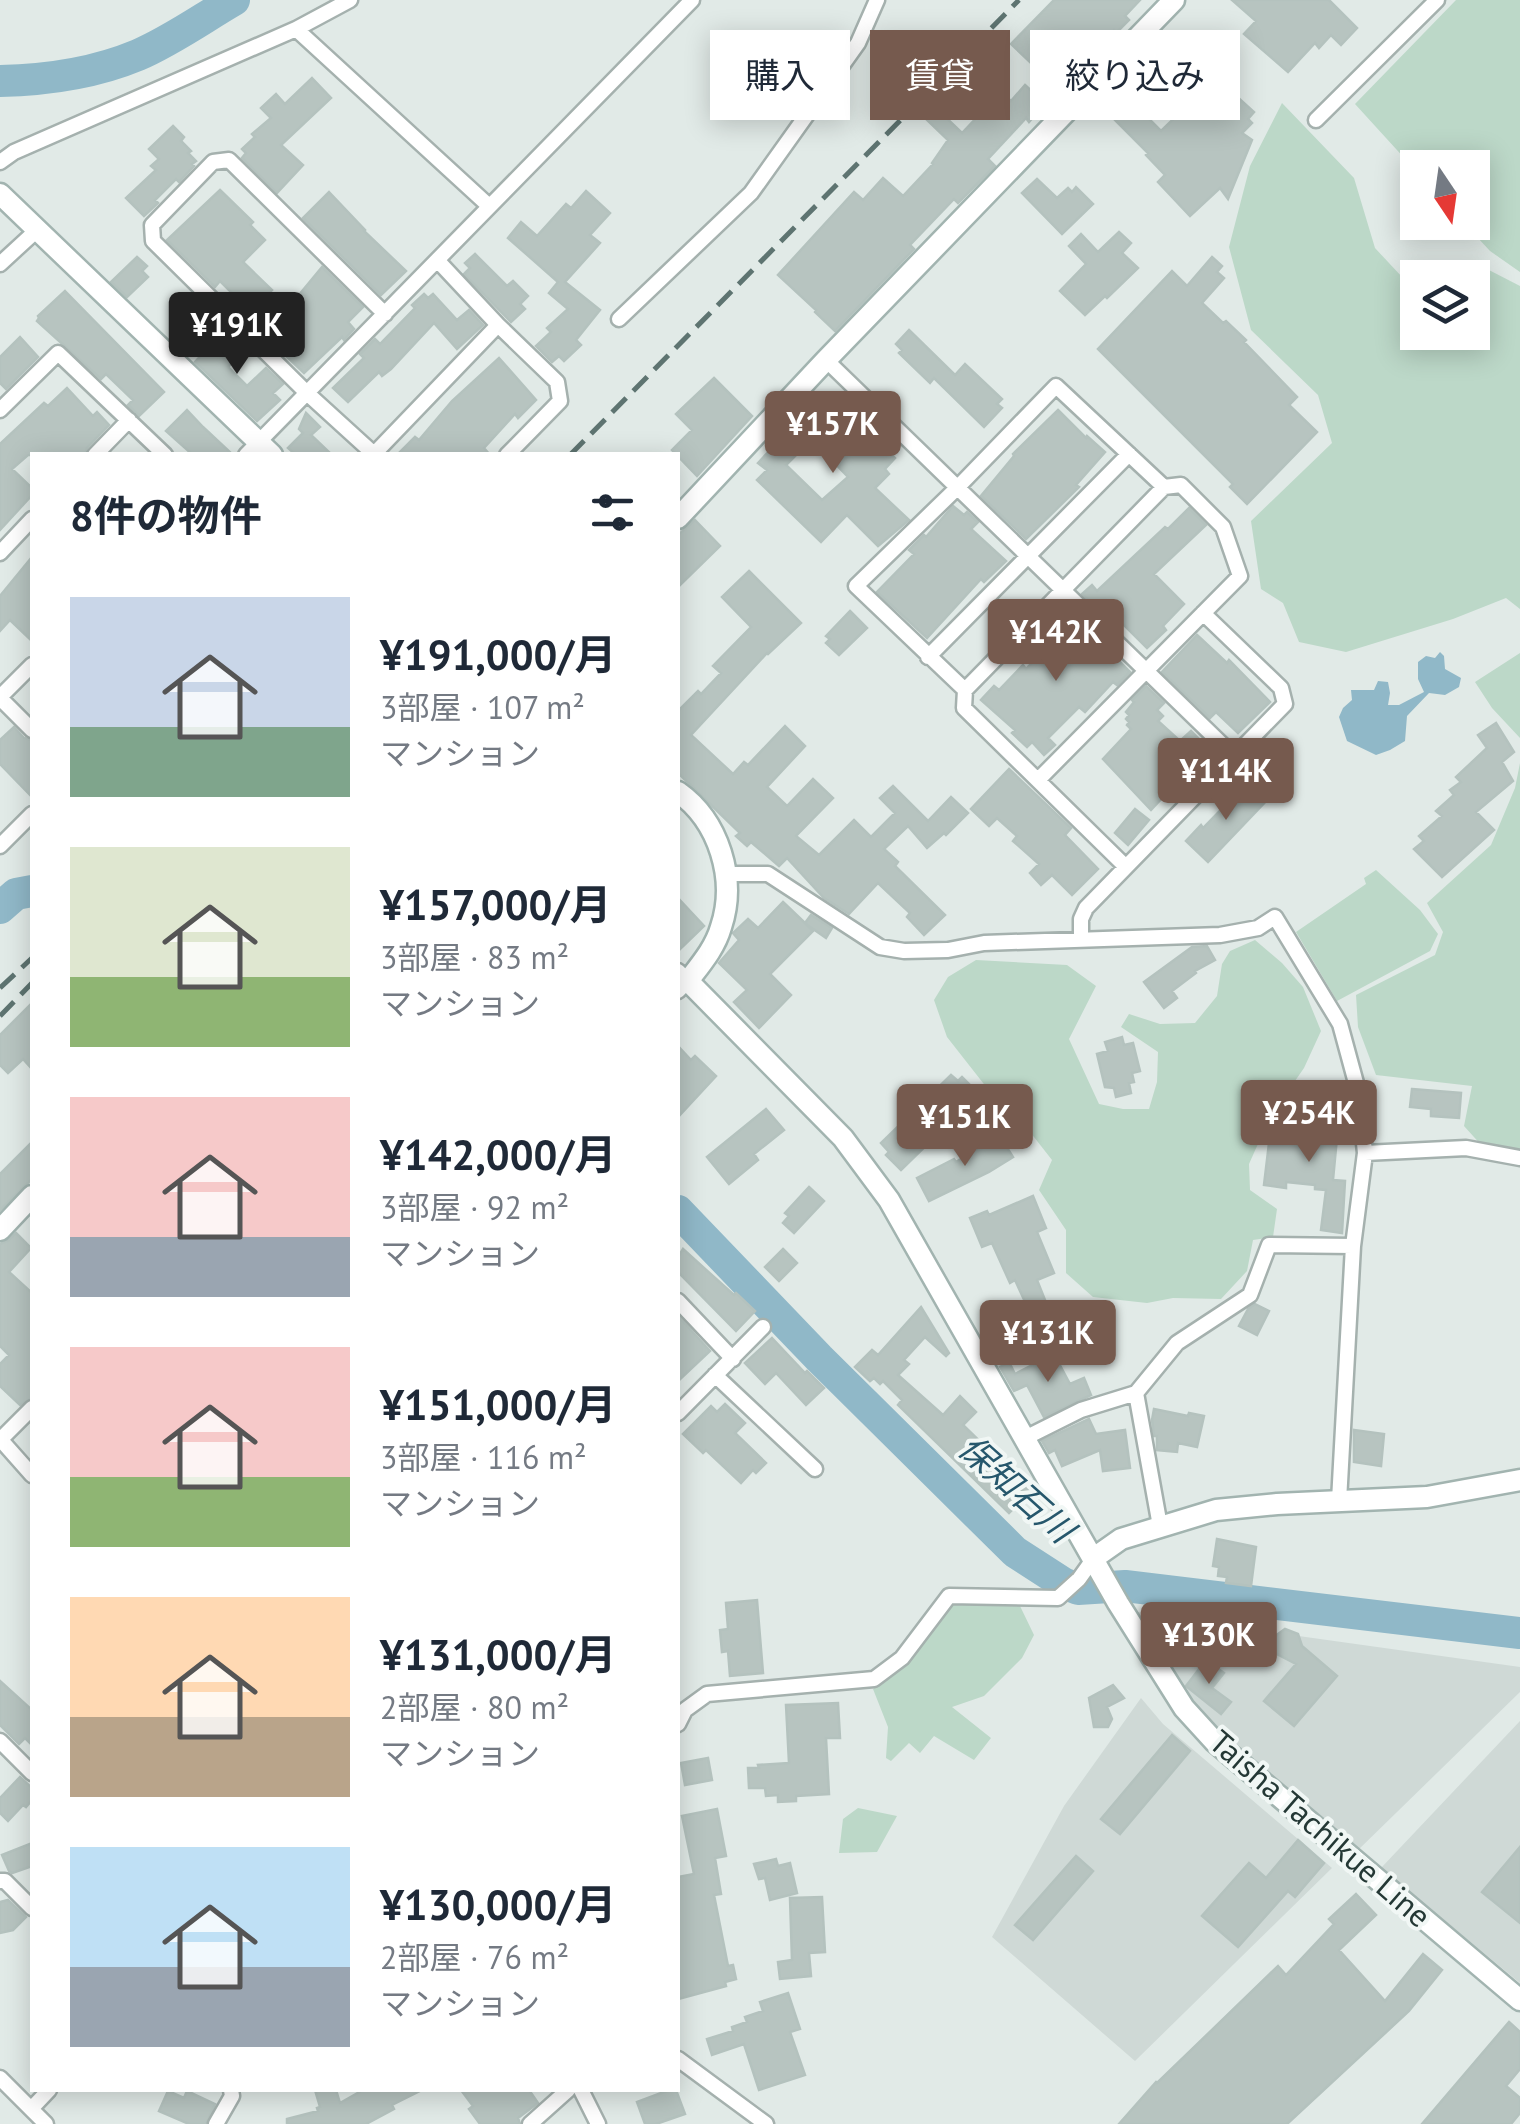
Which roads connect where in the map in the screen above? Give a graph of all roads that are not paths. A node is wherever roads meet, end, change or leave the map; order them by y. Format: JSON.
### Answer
{"nodes":[{"id":1,"x":350,"y":0,"type":"edge"},
{"id":2,"x":692,"y":0,"type":"edge"},
{"id":3,"x":877,"y":0,"type":"edge"},
{"id":4,"x":1174,"y":0,"type":"edge"},
{"id":5,"x":1437,"y":0,"type":"edge"},
{"id":6,"x":296,"y":28,"type":"junction"},
{"id":7,"x":1316,"y":120,"type":"dead end"},
{"id":8,"x":0,"y":162,"type":"edge"},
{"id":9,"x":0,"y":194,"type":"edge"},
{"id":10,"x":489,"y":206,"type":"junction"},
{"id":11,"x":37,"y":230,"type":"junction"},
{"id":12,"x":438,"y":261,"type":"junction"},
{"id":13,"x":0,"y":264,"type":"edge"},
{"id":14,"x":386,"y":314,"type":"junction"},
{"id":15,"x":619,"y":320,"type":"dead end"},
{"id":16,"x":498,"y":325,"type":"junction"},
{"id":17,"x":826,"y":360,"type":"junction"},
{"id":18,"x":308,"y":394,"type":"junction"},
{"id":19,"x":0,"y":410,"type":"edge"},
{"id":20,"x":129,"y":420,"type":"junction"},
{"id":21,"x":259,"y":451,"type":"edge"},
{"id":22,"x":98,"y":452,"type":"edge"},
{"id":23,"x":163,"y":452,"type":"edge"},
{"id":24,"x":372,"y":452,"type":"edge"},
{"id":25,"x":376,"y":452,"type":"edge"},
{"id":26,"x":510,"y":452,"type":"edge"},
{"id":27,"x":1129,"y":454,"type":"junction"},
{"id":28,"x":958,"y":487,"type":"junction"},
{"id":29,"x":1164,"y":487,"type":"junction"},
{"id":30,"x":680,"y":516,"type":"edge"},
{"id":31,"x":30,"y":521,"type":"edge"},
{"id":32,"x":0,"y":552,"type":"edge"},
{"id":33,"x":1028,"y":555,"type":"junction"},
{"id":34,"x":1062,"y":590,"type":"junction"},
{"id":35,"x":1203,"y":613,"type":"junction"},
{"id":36,"x":928,"y":657,"type":"junction"},
{"id":37,"x":30,"y":666,"type":"edge"},
{"id":38,"x":1147,"y":670,"type":"junction"},
{"id":39,"x":965,"y":690,"type":"junction"},
{"id":40,"x":0,"y":698,"type":"edge"},
{"id":41,"x":30,"y":728,"type":"edge"},
{"id":42,"x":1236,"y":757,"type":"junction"},
{"id":43,"x":1038,"y":780,"type":"junction"},
{"id":44,"x":680,"y":793,"type":"edge"},
{"id":45,"x":30,"y":816,"type":"edge"},
{"id":46,"x":0,"y":846,"type":"edge"},
{"id":47,"x":1125,"y":866,"type":"junction"},
{"id":48,"x":728,"y":874,"type":"junction"},
{"id":49,"x":1081,"y":940,"type":"junction"},
{"id":50,"x":681,"y":981,"type":"edge"},
{"id":51,"x":1364,"y":1153,"type":"junction"},
{"id":52,"x":1520,"y":1158,"type":"edge"},
{"id":53,"x":30,"y":1198,"type":"edge"},
{"id":54,"x":0,"y":1230,"type":"edge"},
{"id":55,"x":1353,"y":1246,"type":"junction"},
{"id":56,"x":680,"y":1303,"type":"edge"},
{"id":57,"x":764,"y":1327,"type":"dead end"},
{"id":58,"x":733,"y":1359,"type":"junction"},
{"id":59,"x":715,"y":1375,"type":"junction"},
{"id":60,"x":1136,"y":1393,"type":"junction"},
{"id":61,"x":30,"y":1410,"type":"edge"},
{"id":62,"x":680,"y":1411,"type":"edge"},
{"id":63,"x":1022,"y":1438,"type":"junction"},
{"id":64,"x":0,"y":1439,"type":"edge"},
{"id":65,"x":815,"y":1469,"type":"dead end"},
{"id":66,"x":30,"y":1473,"type":"edge"},
{"id":67,"x":1520,"y":1480,"type":"edge"},
{"id":68,"x":1339,"y":1502,"type":"junction"},
{"id":69,"x":1160,"y":1526,"type":"junction"},
{"id":70,"x":1098,"y":1567,"type":"junction"},
{"id":71,"x":680,"y":1720,"type":"edge"},
{"id":72,"x":1,"y":1743,"type":"edge"},
{"id":73,"x":30,"y":1771,"type":"edge"},
{"id":74,"x":0,"y":1881,"type":"edge"},
{"id":75,"x":30,"y":1906,"type":"edge"},
{"id":76,"x":1520,"y":2000,"type":"edge"},
{"id":77,"x":680,"y":2060,"type":"edge"},
{"id":78,"x":0,"y":2078,"type":"edge"},
{"id":79,"x":46,"y":2092,"type":"edge"},
{"id":80,"x":232,"y":2092,"type":"edge"},
{"id":81,"x":566,"y":2092,"type":"edge"},
{"id":82,"x":581,"y":2092,"type":"edge"},
{"id":83,"x":30,"y":2108,"type":"junction"},
{"id":84,"x":46,"y":2124,"type":"edge"},
{"id":85,"x":216,"y":2124,"type":"edge"},
{"id":86,"x":530,"y":2124,"type":"edge"},
{"id":87,"x":598,"y":2124,"type":"edge"},
{"id":88,"x":766,"y":2124,"type":"edge"}],
"edges":[{"from":1,"to":6,"type":"street"},
{"from":2,"to":10,"type":"street"},
{"from":3,"to":15,"type":"street"},
{"from":4,"to":17,"type":"main road"},
{"from":5,"to":7,"type":"street"},
{"from":6,"to":8,"type":"street"},
{"from":6,"to":10,"type":"street"},
{"from":9,"to":11,"type":"main road"},
{"from":10,"to":12,"type":"street"},
{"from":11,"to":13,"type":"street"},
{"from":11,"to":21,"type":"main road"},
{"from":12,"to":14,"type":"street"},
{"from":12,"to":16,"type":"street"},
{"from":14,"to":18,"type":"street"},
{"from":14,"to":18,"type":"street"},
{"from":16,"to":25,"type":"street"},
{"from":16,"to":26,"type":"street"},
{"from":17,"to":28,"type":"street"},
{"from":17,"to":30,"type":"main road"},
{"from":18,"to":21,"type":"street"},
{"from":18,"to":24,"type":"street"},
{"from":19,"to":20,"type":"street"},
{"from":20,"to":22,"type":"street"},
{"from":20,"to":23,"type":"street"},
{"from":27,"to":28,"type":"street"},
{"from":27,"to":29,"type":"street"},
{"from":27,"to":33,"type":"street"},
{"from":28,"to":33,"type":"street"},
{"from":28,"to":36,"type":"street"},
{"from":29,"to":34,"type":"street"},
{"from":29,"to":35,"type":"street"},
{"from":31,"to":32,"type":"street"},
{"from":33,"to":34,"type":"street"},
{"from":33,"to":36,"type":"street"},
{"from":34,"to":38,"type":"street"},
{"from":34,"to":39,"type":"street"},
{"from":35,"to":38,"type":"street"},
{"from":35,"to":42,"type":"street"},
{"from":36,"to":39,"type":"street"},
{"from":37,"to":40,"type":"street"},
{"from":38,"to":42,"type":"street"},
{"from":38,"to":43,"type":"street"},
{"from":39,"to":43,"type":"street"},
{"from":40,"to":41,"type":"street"},
{"from":42,"to":47,"type":"street"},
{"from":43,"to":47,"type":"street"},
{"from":44,"to":48,"type":"main road","name":"Taisha Tachikue Line"},
{"from":45,"to":46,"type":"street"},
{"from":47,"to":49,"type":"street"},
{"from":48,"to":49,"type":"street"},
{"from":48,"to":50,"type":"main road","name":"Taisha Tachikue Line"},
{"from":49,"to":51,"type":"street"},
{"from":50,"to":63,"type":"main road","name":"Taisha Tachikue Line"},
{"from":51,"to":52,"type":"street"},
{"from":51,"to":55,"type":"street"},
{"from":53,"to":54,"type":"main road"},
{"from":55,"to":60,"type":"street"},
{"from":55,"to":68,"type":"street"},
{"from":56,"to":58,"type":"street"},
{"from":57,"to":58,"type":"street"},
{"from":58,"to":59,"type":"street"},
{"from":59,"to":62,"type":"street"},
{"from":59,"to":65,"type":"street"},
{"from":60,"to":63,"type":"street"},
{"from":60,"to":69,"type":"street"},
{"from":61,"to":64,"type":"street"},
{"from":63,"to":70,"type":"main road","name":"Taisha Tachikue Line"},
{"from":64,"to":66,"type":"street"},
{"from":67,"to":68,"type":"main road"},
{"from":68,"to":69,"type":"main road"},
{"from":69,"to":70,"type":"main road"},
{"from":70,"to":71,"type":"street"},
{"from":70,"to":76,"type":"main road","name":"Taisha Tachikue Line"},
{"from":72,"to":73,"type":"street"},
{"from":74,"to":75,"type":"street"},
{"from":77,"to":88,"type":"street"},
{"from":78,"to":83,"type":"street"},
{"from":79,"to":83,"type":"street"},
{"from":80,"to":85,"type":"street"},
{"from":81,"to":86,"type":"street"},
{"from":82,"to":87,"type":"street"},
{"from":83,"to":84,"type":"street"}]}
